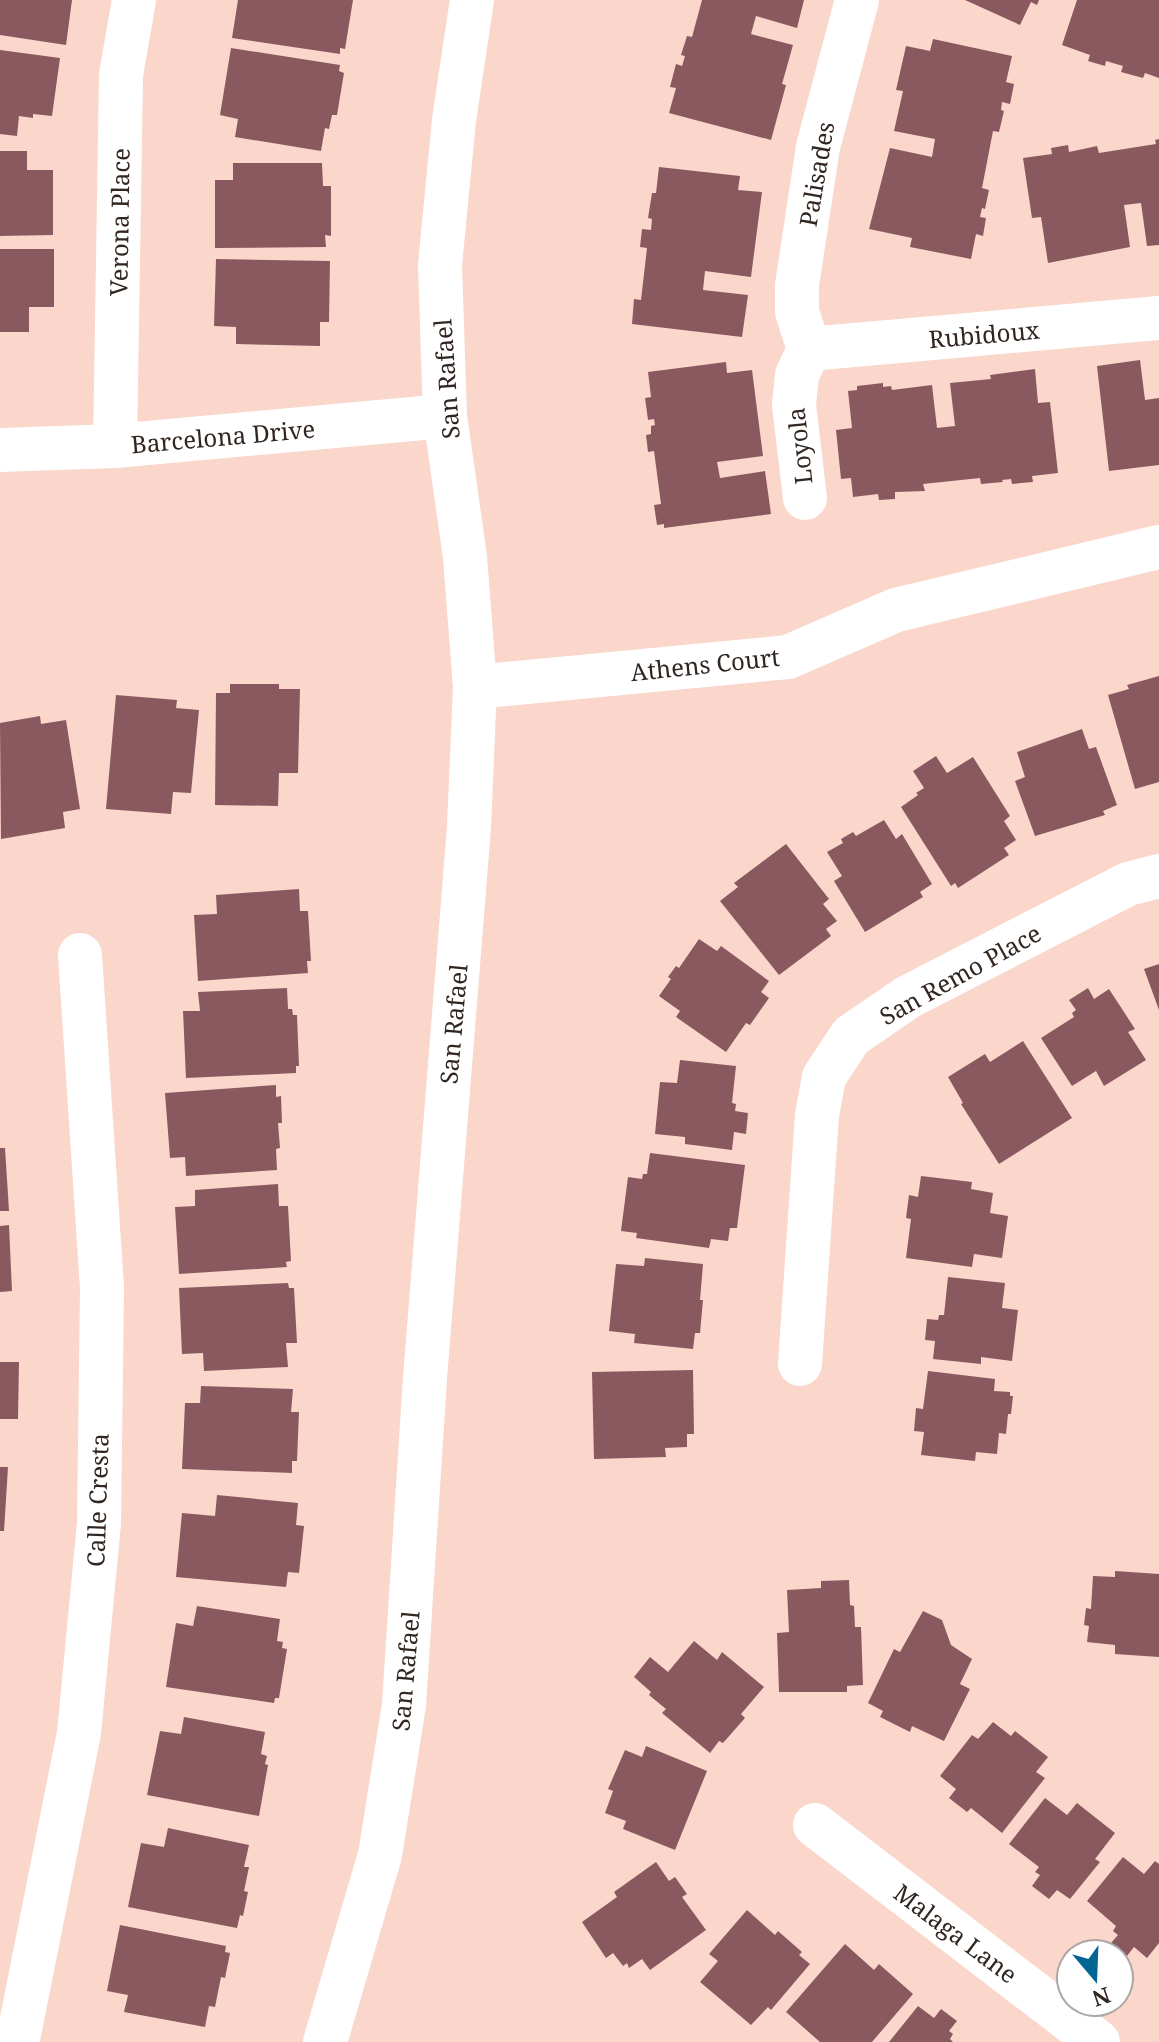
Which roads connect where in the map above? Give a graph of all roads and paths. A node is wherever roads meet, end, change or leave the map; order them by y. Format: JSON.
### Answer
{"nodes":[{"id":1,"x":134,"y":0,"type":"edge"},
{"id":2,"x":472,"y":0,"type":"edge"},
{"id":3,"x":857,"y":0,"type":"edge"},
{"id":4,"x":1159,"y":318,"type":"edge"},
{"id":5,"x":809,"y":349,"type":"junction"},
{"id":6,"x":445,"y":416,"type":"junction"},
{"id":7,"x":115,"y":446,"type":"junction"},
{"id":8,"x":0,"y":450,"type":"edge"},
{"id":9,"x":805,"y":498,"type":"dead end"},
{"id":10,"x":1159,"y":547,"type":"edge"},
{"id":11,"x":475,"y":687,"type":"junction"},
{"id":12,"x":1159,"y":876,"type":"edge"},
{"id":13,"x":80,"y":955,"type":"dead end"},
{"id":14,"x":800,"y":1364,"type":"dead end"},
{"id":15,"x":815,"y":1825,"type":"dead end"},
{"id":16,"x":14,"y":2040,"type":"edge"},
{"id":17,"x":325,"y":2042,"type":"edge"},
{"id":18,"x":1098,"y":2042,"type":"edge"}],
"edges":[{"from":1,"to":7,"type":"street","name":"Verona Place"},
{"from":2,"to":6,"type":"street","name":"San Rafael"},
{"from":3,"to":5,"type":"street","name":"Palisades"},
{"from":4,"to":5,"type":"street","name":"Rubidoux"},
{"from":5,"to":9,"type":"street","name":"Loyola"},
{"from":6,"to":7,"type":"street","name":"Barcelona Drive"},
{"from":6,"to":11,"type":"street","name":"San Rafael"},
{"from":7,"to":8,"type":"street","name":"Barcelona Drive"},
{"from":10,"to":11,"type":"street","name":"Athens Court"},
{"from":11,"to":17,"type":"street","name":"San Rafael"},
{"from":12,"to":14,"type":"street","name":"San Remo Place"},
{"from":13,"to":16,"type":"street","name":"Calle Cresta"},
{"from":15,"to":18,"type":"street","name":"Malaga Lane"}]}
